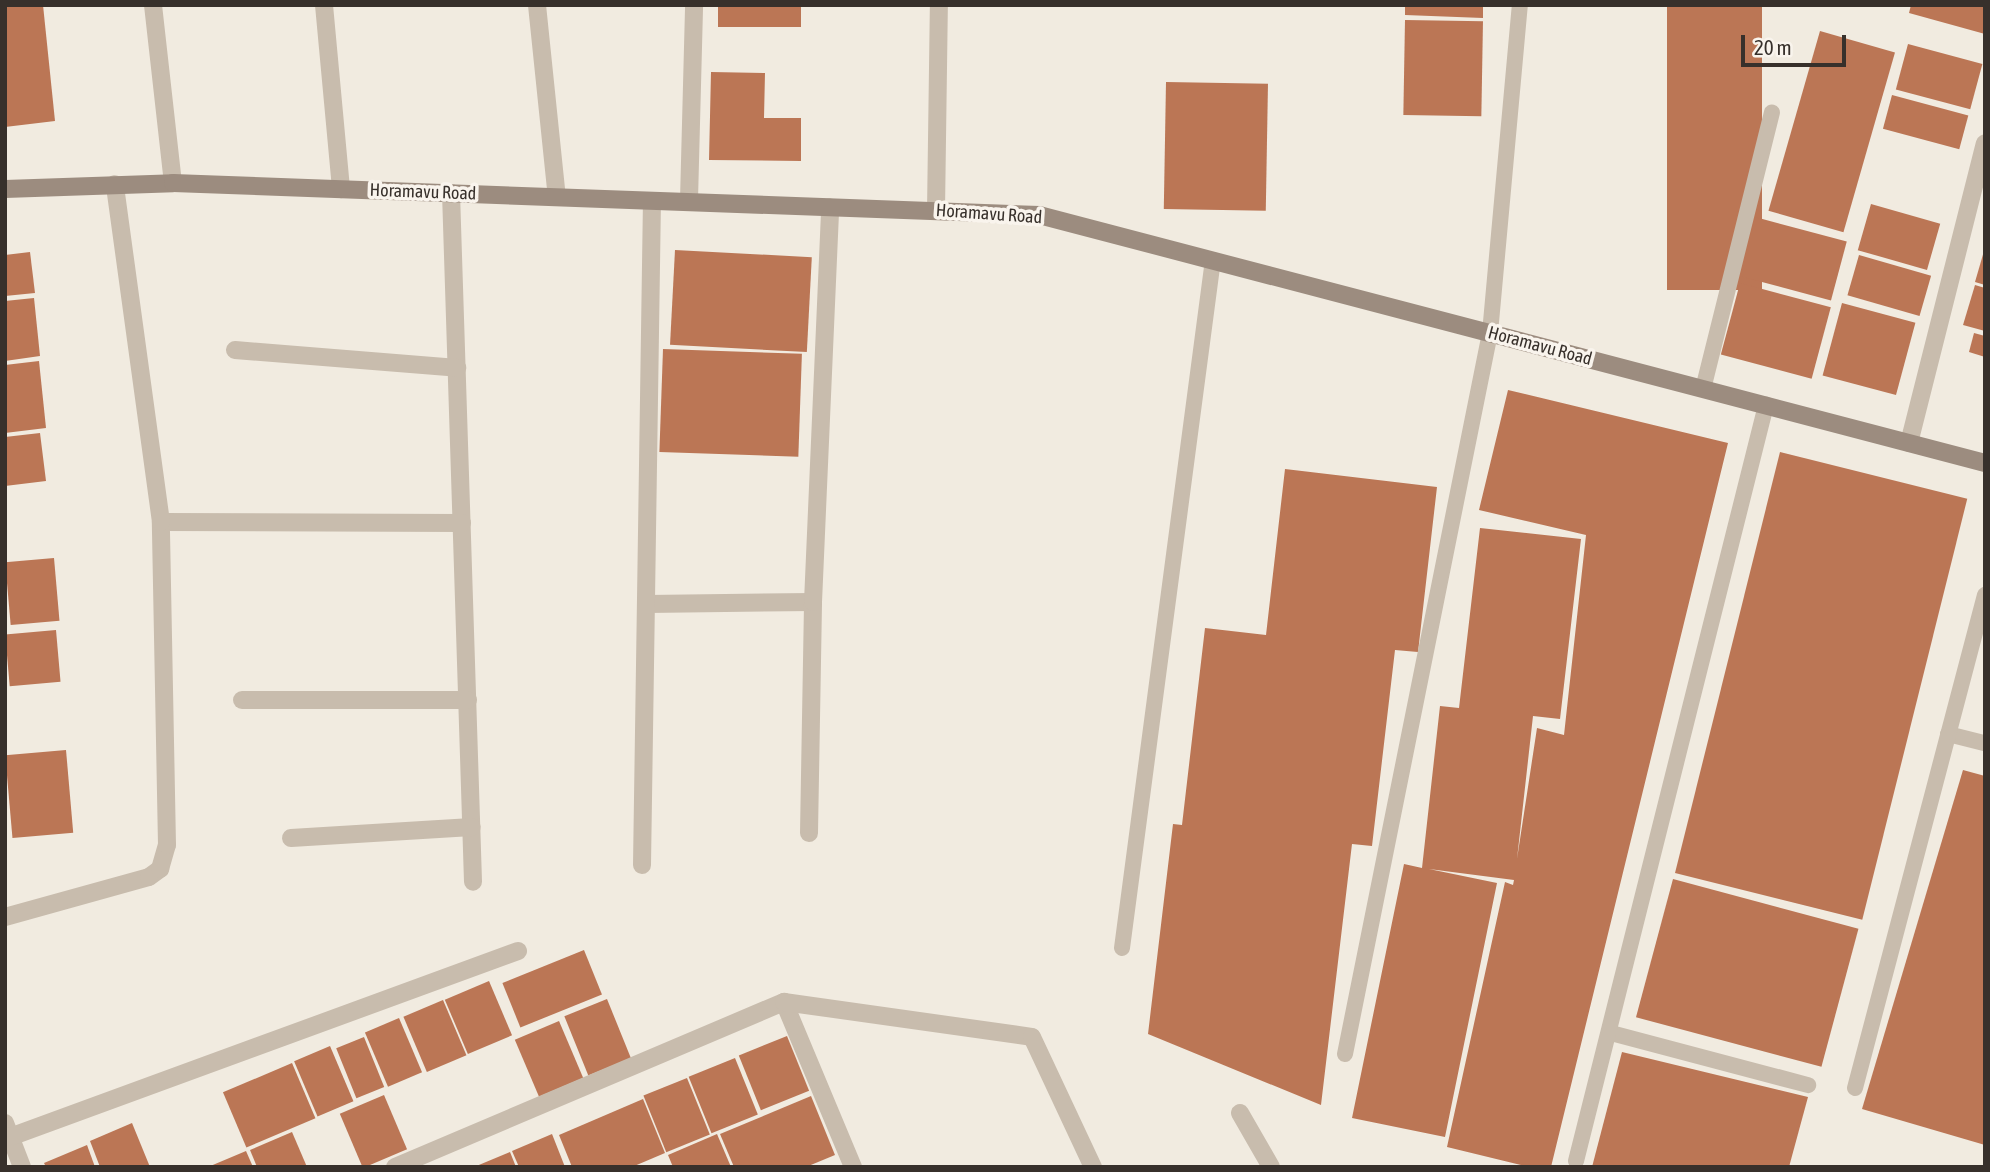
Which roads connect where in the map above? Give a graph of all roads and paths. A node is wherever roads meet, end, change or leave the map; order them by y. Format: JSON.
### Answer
{"nodes":[{"id":1,"x":153,"y":5,"type":"edge"},
{"id":2,"x":324,"y":5,"type":"edge"},
{"id":3,"x":537,"y":5,"type":"edge"},
{"id":4,"x":694,"y":5,"type":"edge"},
{"id":5,"x":939,"y":5,"type":"edge"},
{"id":6,"x":1520,"y":5,"type":"edge"},
{"id":7,"x":1772,"y":112,"type":"dead end"},
{"id":8,"x":1985,"y":144,"type":"edge"},
{"id":9,"x":173,"y":183,"type":"junction"},
{"id":10,"x":116,"y":184,"type":"junction"},
{"id":11,"x":341,"y":189,"type":"junction"},
{"id":12,"x":5,"y":190,"type":"edge"},
{"id":13,"x":451,"y":193,"type":"junction"},
{"id":14,"x":556,"y":197,"type":"junction"},
{"id":15,"x":689,"y":200,"type":"junction"},
{"id":16,"x":652,"y":201,"type":"junction"},
{"id":17,"x":830,"y":207,"type":"junction"},
{"id":18,"x":936,"y":211,"type":"junction"},
{"id":19,"x":1213,"y":260,"type":"junction"},
{"id":20,"x":1490,"y":333,"type":"junction"},
{"id":21,"x":235,"y":350,"type":"dead end"},
{"id":22,"x":457,"y":368,"type":"junction"},
{"id":23,"x":1703,"y":389,"type":"junction"},
{"id":24,"x":1766,"y":405,"type":"junction"},
{"id":25,"x":1909,"y":443,"type":"junction"},
{"id":26,"x":1985,"y":463,"type":"edge"},
{"id":27,"x":161,"y":522,"type":"junction"},
{"id":28,"x":462,"y":523,"type":"junction"},
{"id":29,"x":1985,"y":595,"type":"edge"},
{"id":30,"x":813,"y":602,"type":"junction"},
{"id":31,"x":647,"y":604,"type":"junction"},
{"id":32,"x":242,"y":700,"type":"dead end"},
{"id":33,"x":468,"y":700,"type":"junction"},
{"id":34,"x":1948,"y":734,"type":"junction"},
{"id":35,"x":1985,"y":743,"type":"edge"},
{"id":36,"x":472,"y":828,"type":"junction"},
{"id":37,"x":809,"y":833,"type":"dead end"},
{"id":38,"x":291,"y":838,"type":"dead end"},
{"id":39,"x":642,"y":865,"type":"dead end"},
{"id":40,"x":473,"y":881,"type":"dead end"},
{"id":41,"x":5,"y":917,"type":"edge"},
{"id":42,"x":1122,"y":948,"type":"dead end"},
{"id":43,"x":518,"y":951,"type":"dead end"},
{"id":44,"x":783,"y":1002,"type":"junction"},
{"id":45,"x":1611,"y":1033,"type":"junction"},
{"id":46,"x":1345,"y":1054,"type":"dead end"},
{"id":47,"x":1808,"y":1085,"type":"dead end"},
{"id":48,"x":1855,"y":1088,"type":"dead end"},
{"id":49,"x":1240,"y":1113,"type":"dead end"},
{"id":50,"x":8,"y":1130,"type":"edge"},
{"id":51,"x":1576,"y":1161,"type":"dead end"},
{"id":52,"x":849,"y":1166,"type":"edge"},
{"id":53,"x":22,"y":1167,"type":"edge"},
{"id":54,"x":395,"y":1167,"type":"edge"},
{"id":55,"x":1093,"y":1167,"type":"edge"},
{"id":56,"x":1271,"y":1167,"type":"edge"}],
"edges":[{"from":1,"to":9,"type":"street"},
{"from":2,"to":11,"type":"street"},
{"from":3,"to":14,"type":"street"},
{"from":4,"to":15,"type":"street"},
{"from":5,"to":18,"type":"street"},
{"from":6,"to":20,"type":"lane"},
{"from":7,"to":23,"type":"lane"},
{"from":8,"to":25,"type":"street"},
{"from":9,"to":10,"type":"street","name":"Horamavu Road"},
{"from":9,"to":11,"type":"street","name":"Horamavu Road"},
{"from":10,"to":12,"type":"street","name":"Horamavu Road"},
{"from":10,"to":27,"type":"street"},
{"from":11,"to":13,"type":"street","name":"Horamavu Road"},
{"from":13,"to":14,"type":"street","name":"Horamavu Road"},
{"from":13,"to":22,"type":"street"},
{"from":14,"to":16,"type":"street","name":"Horamavu Road"},
{"from":15,"to":16,"type":"street","name":"Horamavu Road"},
{"from":15,"to":17,"type":"street","name":"Horamavu Road"},
{"from":16,"to":31,"type":"street"},
{"from":17,"to":18,"type":"street","name":"Horamavu Road"},
{"from":17,"to":30,"type":"street"},
{"from":18,"to":19,"type":"street","name":"Horamavu Road"},
{"from":19,"to":20,"type":"street","name":"Horamavu Road"},
{"from":19,"to":42,"type":"lane"},
{"from":20,"to":23,"type":"street","name":"Horamavu Road"},
{"from":20,"to":46,"type":"lane"},
{"from":21,"to":22,"type":"street"},
{"from":22,"to":28,"type":"street"},
{"from":23,"to":24,"type":"street","name":"Horamavu Road"},
{"from":24,"to":25,"type":"street","name":"Horamavu Road"},
{"from":24,"to":45,"type":"lane"},
{"from":25,"to":26,"type":"street","name":"Horamavu Road"},
{"from":27,"to":28,"type":"street"},
{"from":27,"to":41,"type":"street"},
{"from":28,"to":33,"type":"street"},
{"from":29,"to":34,"type":"lane"},
{"from":30,"to":31,"type":"street"},
{"from":30,"to":37,"type":"street"},
{"from":31,"to":39,"type":"street"},
{"from":32,"to":33,"type":"street"},
{"from":33,"to":36,"type":"street"},
{"from":34,"to":35,"type":"lane"},
{"from":34,"to":48,"type":"lane"},
{"from":36,"to":38,"type":"street"},
{"from":36,"to":40,"type":"street"},
{"from":43,"to":50,"type":"street"},
{"from":44,"to":52,"type":"street"},
{"from":44,"to":54,"type":"street"},
{"from":44,"to":55,"type":"street"},
{"from":45,"to":47,"type":"lane"},
{"from":45,"to":51,"type":"lane"},
{"from":49,"to":56,"type":"street"},
{"from":50,"to":53,"type":"street"}]}
